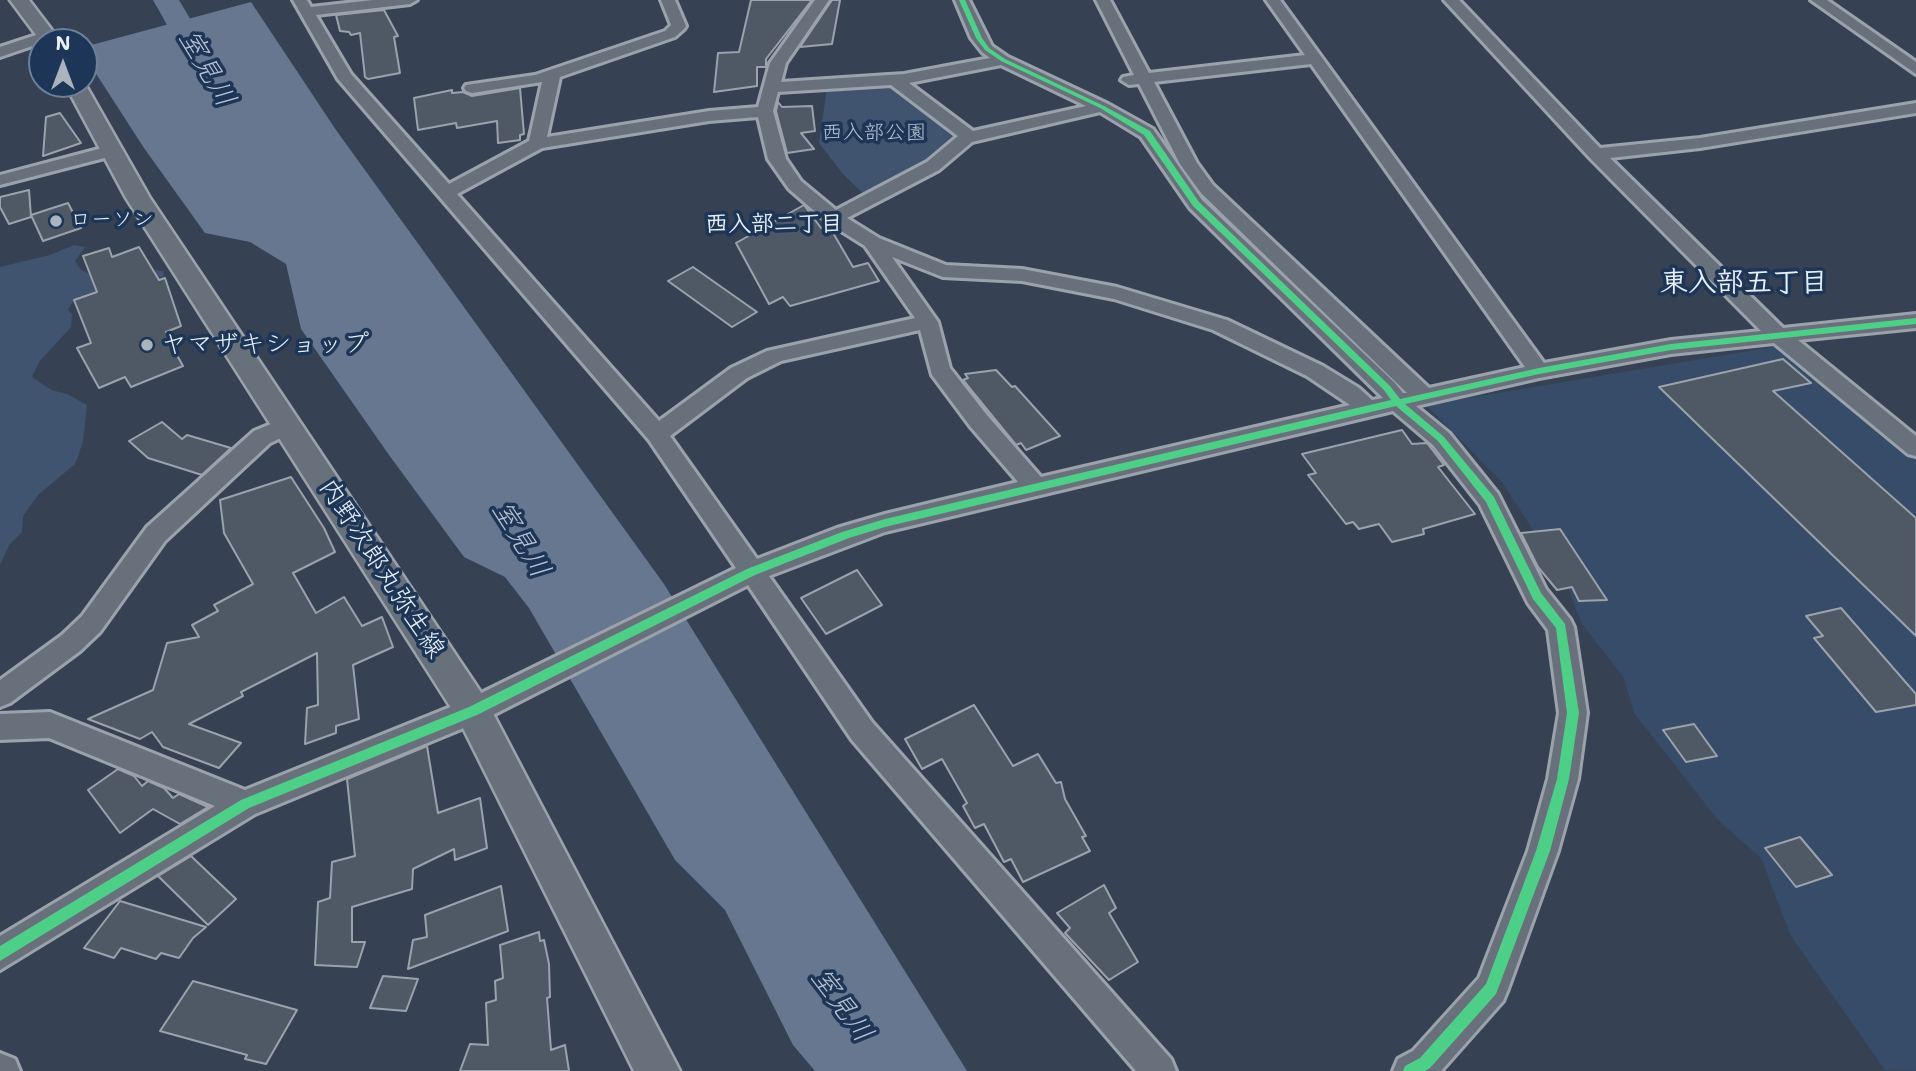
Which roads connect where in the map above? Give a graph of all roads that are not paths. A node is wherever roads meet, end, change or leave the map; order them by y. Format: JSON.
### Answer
{"nodes":[{"id":1,"x":19,"y":0,"type":"edge"},
{"id":2,"x":410,"y":0,"type":"edge"},
{"id":3,"x":668,"y":0,"type":"edge"},
{"id":4,"x":822,"y":0,"type":"edge"},
{"id":5,"x":962,"y":0,"type":"edge"},
{"id":6,"x":1103,"y":0,"type":"edge"},
{"id":7,"x":1273,"y":0,"type":"edge"},
{"id":8,"x":1451,"y":0,"type":"edge"},
{"id":9,"x":1818,"y":0,"type":"edge"},
{"id":10,"x":388,"y":1,"type":"edge"},
{"id":11,"x":304,"y":6,"type":"edge"},
{"id":12,"x":41,"y":28,"type":"edge"},
{"id":13,"x":28,"y":45,"type":"edge"},
{"id":14,"x":0,"y":52,"type":"edge"},
{"id":15,"x":1313,"y":59,"type":"junction"},
{"id":16,"x":1003,"y":60,"type":"junction"},
{"id":17,"x":1916,"y":69,"type":"edge"},
{"id":18,"x":552,"y":75,"type":"junction"},
{"id":19,"x":895,"y":80,"type":"junction"},
{"id":20,"x":1137,"y":84,"type":"junction"},
{"id":21,"x":772,"y":87,"type":"junction"},
{"id":22,"x":472,"y":88,"type":"dead end"},
{"id":23,"x":82,"y":98,"type":"edge"},
{"id":24,"x":1102,"y":107,"type":"junction"},
{"id":25,"x":1916,"y":108,"type":"edge"},
{"id":26,"x":765,"y":111,"type":"junction"},
{"id":27,"x":1140,"y":112,"type":"dead end"},
{"id":28,"x":1147,"y":133,"type":"junction"},
{"id":29,"x":970,"y":137,"type":"junction"},
{"id":30,"x":537,"y":144,"type":"junction"},
{"id":31,"x":110,"y":151,"type":"junction"},
{"id":32,"x":1595,"y":154,"type":"junction"},
{"id":33,"x":0,"y":180,"type":"edge"},
{"id":34,"x":446,"y":193,"type":"junction"},
{"id":35,"x":834,"y":218,"type":"junction"},
{"id":36,"x":872,"y":242,"type":"junction"},
{"id":37,"x":1916,"y":321,"type":"edge"},
{"id":38,"x":928,"y":322,"type":"junction"},
{"id":39,"x":1778,"y":335,"type":"junction"},
{"id":40,"x":1539,"y":371,"type":"junction"},
{"id":41,"x":1410,"y":399,"type":"junction"},
{"id":42,"x":1367,"y":409,"type":"junction"},
{"id":43,"x":288,"y":425,"type":"junction"},
{"id":44,"x":657,"y":434,"type":"junction"},
{"id":45,"x":1916,"y":448,"type":"edge"},
{"id":46,"x":1037,"y":486,"type":"junction"},
{"id":47,"x":740,"y":578,"type":"junction"},
{"id":48,"x":0,"y":695,"type":"edge"},
{"id":49,"x":473,"y":711,"type":"junction"},
{"id":50,"x":0,"y":727,"type":"edge"},
{"id":51,"x":245,"y":804,"type":"junction"},
{"id":52,"x":0,"y":954,"type":"edge"},
{"id":53,"x":651,"y":1069,"type":"edge"},
{"id":54,"x":1159,"y":1071,"type":"edge"},
{"id":55,"x":1410,"y":1071,"type":"edge"}],
"edges":[{"from":1,"to":12,"type":"main road"},
{"from":2,"to":10,"type":"street"},
{"from":3,"to":18,"type":"street"},
{"from":4,"to":21,"type":"street"},
{"from":5,"to":16,"type":"street"},
{"from":6,"to":20,"type":"street"},
{"from":7,"to":15,"type":"street"},
{"from":8,"to":32,"type":"street"},
{"from":9,"to":17,"type":"street"},
{"from":10,"to":11,"type":"street"},
{"from":11,"to":34,"type":"street"},
{"from":13,"to":14,"type":"street"},
{"from":15,"to":20,"type":"street"},
{"from":15,"to":40,"type":"street"},
{"from":16,"to":19,"type":"street"},
{"from":16,"to":24,"type":"street"},
{"from":18,"to":22,"type":"street"},
{"from":18,"to":30,"type":"street"},
{"from":19,"to":21,"type":"street"},
{"from":19,"to":29,"type":"street"},
{"from":20,"to":41,"type":"street"},
{"from":21,"to":26,"type":"street"},
{"from":23,"to":31,"type":"main road","name":"内野次郎丸弥生線"},
{"from":24,"to":28,"type":"street"},
{"from":24,"to":29,"type":"street"},
{"from":25,"to":32,"type":"street"},
{"from":26,"to":30,"type":"street"},
{"from":26,"to":35,"type":"street"},
{"from":27,"to":28,"type":"street"},
{"from":28,"to":41,"type":"street"},
{"from":29,"to":35,"type":"street"},
{"from":30,"to":34,"type":"street"},
{"from":31,"to":33,"type":"street"},
{"from":31,"to":43,"type":"main road","name":"内野次郎丸弥生線"},
{"from":32,"to":39,"type":"street"},
{"from":34,"to":44,"type":"street"},
{"from":35,"to":36,"type":"street"},
{"from":36,"to":38,"type":"street"},
{"from":36,"to":42,"type":"street"},
{"from":37,"to":39,"type":"street"},
{"from":38,"to":44,"type":"street"},
{"from":38,"to":46,"type":"street"},
{"from":39,"to":40,"type":"street"},
{"from":39,"to":45,"type":"street"},
{"from":40,"to":41,"type":"street"},
{"from":41,"to":42,"type":"street"},
{"from":41,"to":55,"type":"street"},
{"from":42,"to":46,"type":"street"},
{"from":43,"to":48,"type":"street"},
{"from":43,"to":49,"type":"main road","name":"内野次郎丸弥生線"},
{"from":44,"to":47,"type":"street"},
{"from":46,"to":47,"type":"street"},
{"from":47,"to":49,"type":"street"},
{"from":47,"to":54,"type":"street"},
{"from":49,"to":51,"type":"street"},
{"from":49,"to":53,"type":"main road","name":"内野次郎丸弥生線"},
{"from":50,"to":51,"type":"street"},
{"from":51,"to":52,"type":"street"}]}
